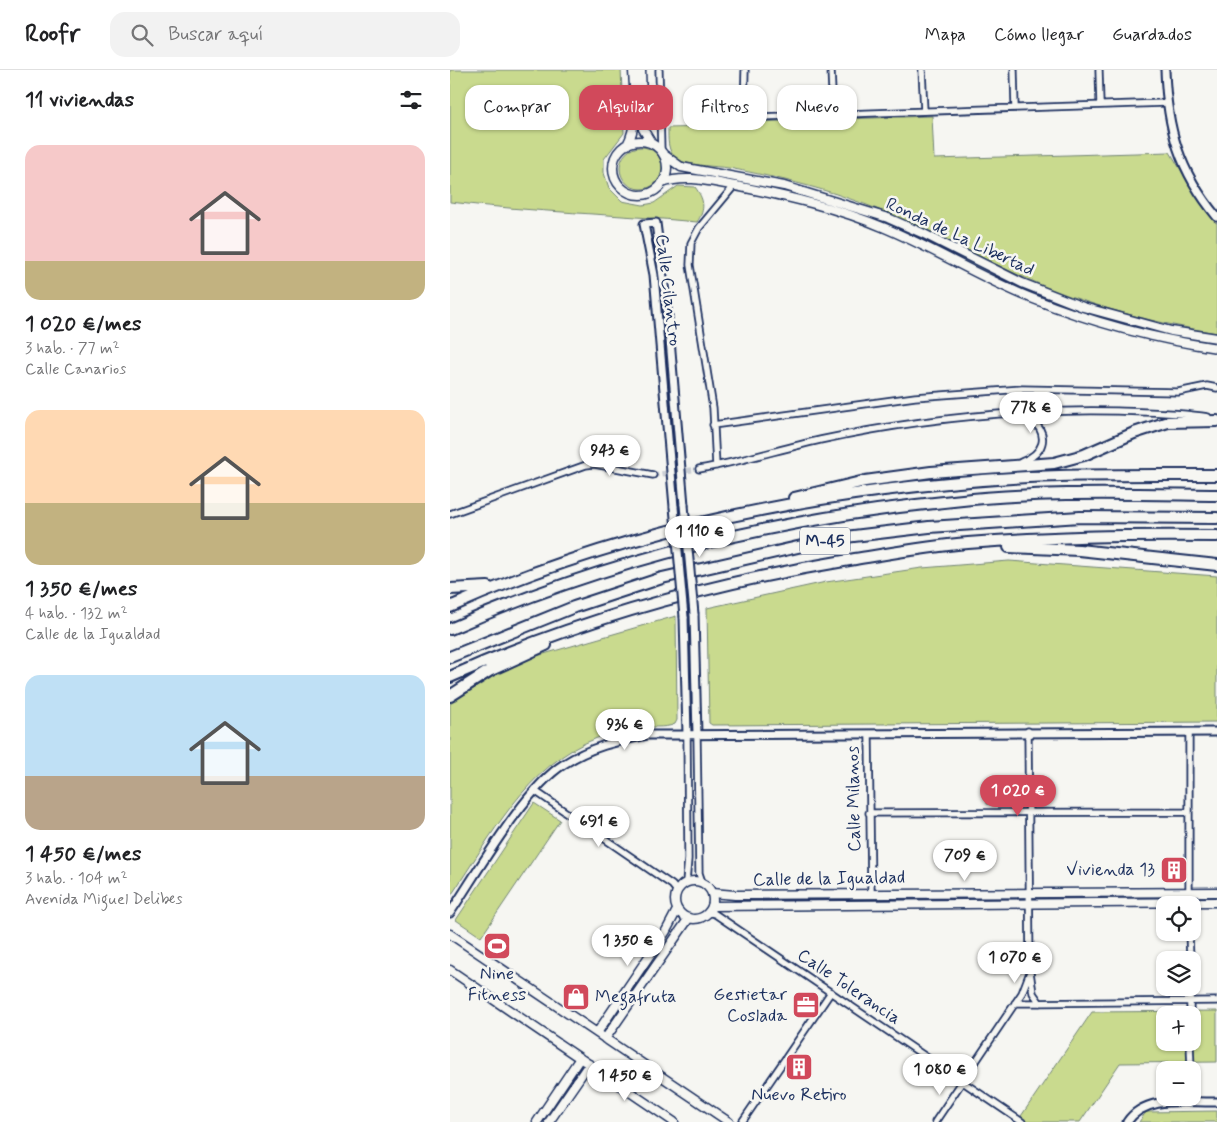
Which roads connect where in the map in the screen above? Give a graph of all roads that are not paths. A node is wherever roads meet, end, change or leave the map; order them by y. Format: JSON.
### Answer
{"nodes":[{"id":1,"x":633,"y":70,"type":"edge"},
{"id":2,"x":641,"y":70,"type":"edge"},
{"id":3,"x":659,"y":70,"type":"edge"},
{"id":4,"x":744,"y":70,"type":"edge"},
{"id":5,"x":831,"y":70,"type":"edge"},
{"id":6,"x":922,"y":70,"type":"edge"},
{"id":7,"x":1014,"y":70,"type":"edge"},
{"id":8,"x":1099,"y":70,"type":"edge"},
{"id":9,"x":1165,"y":70,"type":"edge"},
{"id":10,"x":831,"y":85,"type":"edge"},
{"id":11,"x":1166,"y":103,"type":"junction"},
{"id":12,"x":1100,"y":104,"type":"junction"},
{"id":13,"x":1015,"y":108,"type":"junction"},
{"id":14,"x":924,"y":111,"type":"junction"},
{"id":15,"x":857,"y":113,"type":"edge"},
{"id":16,"x":777,"y":116,"type":"edge"},
{"id":17,"x":652,"y":144,"type":"junction"},
{"id":18,"x":627,"y":145,"type":"junction"},
{"id":19,"x":662,"y":152,"type":"junction"},
{"id":20,"x":662,"y":183,"type":"junction"},
{"id":21,"x":734,"y":186,"type":"junction"},
{"id":22,"x":1217,"y":217,"type":"edge"},
{"id":23,"x":1217,"y":338,"type":"edge"},
{"id":24,"x":1217,"y":348,"type":"edge"},
{"id":25,"x":1217,"y":388,"type":"edge"},
{"id":26,"x":984,"y":416,"type":"junction"},
{"id":27,"x":1217,"y":420,"type":"edge"},
{"id":28,"x":713,"y":425,"type":"junction"},
{"id":29,"x":716,"y":466,"type":"junction"},
{"id":30,"x":997,"y":467,"type":"junction"},
{"id":31,"x":699,"y":469,"type":"tunnel mouth"},
{"id":32,"x":653,"y":475,"type":"tunnel mouth"},
{"id":33,"x":1217,"y":475,"type":"edge"},
{"id":34,"x":1217,"y":495,"type":"edge"},
{"id":35,"x":750,"y":512,"type":"junction"},
{"id":36,"x":450,"y":514,"type":"edge"},
{"id":37,"x":1217,"y":518,"type":"edge"},
{"id":38,"x":1217,"y":536,"type":"edge"},
{"id":39,"x":910,"y":550,"type":"junction"},
{"id":40,"x":1217,"y":565,"type":"edge"},
{"id":41,"x":496,"y":586,"type":"junction"},
{"id":42,"x":450,"y":589,"type":"edge"},
{"id":43,"x":512,"y":601,"type":"junction"},
{"id":44,"x":450,"y":607,"type":"edge"},
{"id":45,"x":450,"y":621,"type":"edge"},
{"id":46,"x":582,"y":624,"type":"junction"},
{"id":47,"x":450,"y":629,"type":"edge"},
{"id":48,"x":451,"y":657,"type":"edge"},
{"id":49,"x":450,"y":677,"type":"edge"},
{"id":50,"x":450,"y":696,"type":"edge"},
{"id":51,"x":1028,"y":731,"type":"junction"},
{"id":52,"x":1189,"y":732,"type":"junction"},
{"id":53,"x":1217,"y":732,"type":"edge"},
{"id":54,"x":869,"y":734,"type":"junction"},
{"id":55,"x":687,"y":735,"type":"junction"},
{"id":56,"x":697,"y":735,"type":"junction"},
{"id":57,"x":535,"y":791,"type":"junction"},
{"id":58,"x":1028,"y":812,"type":"junction"},
{"id":59,"x":1189,"y":812,"type":"junction"},
{"id":60,"x":869,"y":813,"type":"junction"},
{"id":61,"x":686,"y":882,"type":"junction"},
{"id":62,"x":702,"y":882,"type":"junction"},
{"id":63,"x":676,"y":891,"type":"junction"},
{"id":64,"x":1189,"y":892,"type":"junction"},
{"id":65,"x":1217,"y":892,"type":"edge"},
{"id":66,"x":712,"y":893,"type":"junction"},
{"id":67,"x":871,"y":893,"type":"junction"},
{"id":68,"x":1029,"y":893,"type":"junction"},
{"id":69,"x":1189,"y":896,"type":"edge"},
{"id":70,"x":1029,"y":902,"type":"junction"},
{"id":71,"x":1217,"y":902,"type":"edge"},
{"id":72,"x":1156,"y":903,"type":"edge"},
{"id":73,"x":1201,"y":903,"type":"edge"},
{"id":74,"x":710,"y":909,"type":"junction"},
{"id":75,"x":677,"y":910,"type":"junction"},
{"id":76,"x":450,"y":913,"type":"edge"},
{"id":77,"x":689,"y":918,"type":"junction"},
{"id":78,"x":450,"y":934,"type":"edge"},
{"id":79,"x":450,"y":970,"type":"edge"},
{"id":80,"x":1030,"y":972,"type":"junction"},
{"id":81,"x":831,"y":992,"type":"junction"},
{"id":82,"x":1190,"y":996,"type":"edge"},
{"id":83,"x":1217,"y":1001,"type":"edge"},
{"id":84,"x":1190,"y":1002,"type":"junction"},
{"id":85,"x":1015,"y":1003,"type":"junction"},
{"id":86,"x":1040,"y":1003,"type":"junction"},
{"id":87,"x":1190,"y":1006,"type":"edge"},
{"id":88,"x":597,"y":1033,"type":"junction"},
{"id":89,"x":605,"y":1039,"type":"junction"},
{"id":90,"x":580,"y":1058,"type":"junction"},
{"id":91,"x":589,"y":1064,"type":"junction"},
{"id":92,"x":962,"y":1082,"type":"junction"},
{"id":93,"x":1201,"y":1101,"type":"edge"},
{"id":94,"x":1217,"y":1102,"type":"edge"},
{"id":95,"x":1156,"y":1103,"type":"edge"},
{"id":96,"x":537,"y":1122,"type":"edge"},
{"id":97,"x":549,"y":1122,"type":"edge"},
{"id":98,"x":674,"y":1122,"type":"edge"},
{"id":99,"x":729,"y":1122,"type":"edge"},
{"id":100,"x":742,"y":1122,"type":"edge"},
{"id":101,"x":935,"y":1122,"type":"edge"},
{"id":102,"x":1022,"y":1122,"type":"edge"},
{"id":103,"x":1127,"y":1122,"type":"edge"}],
"edges":[{"from":1,"to":18,"type":"main road"},
{"from":2,"to":17,"type":"main road"},
{"from":3,"to":19,"type":"street"},
{"from":4,"to":16,"type":"street"},
{"from":5,"to":10,"type":"street"},
{"from":6,"to":14,"type":"street"},
{"from":7,"to":13,"type":"street"},
{"from":8,"to":12,"type":"street"},
{"from":9,"to":11,"type":"street"},
{"from":11,"to":12,"type":"street"},
{"from":11,"to":22,"type":"street"},
{"from":12,"to":13,"type":"street"},
{"from":13,"to":14,"type":"street"},
{"from":14,"to":15,"type":"street"},
{"from":17,"to":18,"type":"main road"},
{"from":17,"to":19,"type":"main road"},
{"from":18,"to":20,"type":"main road"},
{"from":19,"to":20,"type":"main road"},
{"from":19,"to":23,"type":"main road","name":"Ronda de La Libertad"},
{"from":20,"to":21,"type":"main road","name":"Ronda de La Libertad"},
{"from":21,"to":24,"type":"main road","name":"Ronda de La Libertad"},
{"from":21,"to":28,"type":"street"},
{"from":25,"to":28,"type":"street"},
{"from":26,"to":27,"type":"street"},
{"from":26,"to":29,"type":"street"},
{"from":26,"to":30,"type":"street"},
{"from":27,"to":30,"type":"highway"},
{"from":28,"to":29,"type":"street"},
{"from":29,"to":31,"type":"street"},
{"from":30,"to":35,"type":"highway"},
{"from":32,"to":36,"type":"street"},
{"from":33,"to":35,"type":"highway"},
{"from":34,"to":43,"type":"highway","number":"M-45"},
{"from":35,"to":41,"type":"highway"},
{"from":37,"to":48,"type":"highway","number":"M-45"},
{"from":38,"to":39,"type":"highway"},
{"from":39,"to":40,"type":"highway"},
{"from":39,"to":46,"type":"highway"},
{"from":41,"to":42,"type":"highway"},
{"from":41,"to":44,"type":"highway"},
{"from":43,"to":45,"type":"highway"},
{"from":43,"to":47,"type":"highway","number":"M-45"},
{"from":46,"to":49,"type":"highway"},
{"from":46,"to":50,"type":"highway"},
{"from":51,"to":52,"type":"street"},
{"from":51,"to":54,"type":"street"},
{"from":51,"to":58,"type":"street"},
{"from":52,"to":53,"type":"street"},
{"from":52,"to":59,"type":"street"},
{"from":54,"to":56,"type":"street"},
{"from":54,"to":60,"type":"street","name":"Calle Milanos"},
{"from":55,"to":56,"type":"street"},
{"from":55,"to":56,"type":"street","name":"Calle Cilantro","bridge":true},
{"from":55,"to":57,"type":"street"},
{"from":55,"to":61,"type":"street","name":"Calle Cilantro"},
{"from":56,"to":62,"type":"street","name":"Calle Cilantro"},
{"from":57,"to":63,"type":"street"},
{"from":57,"to":76,"type":"street"},
{"from":58,"to":59,"type":"street"},
{"from":58,"to":60,"type":"street"},
{"from":58,"to":68,"type":"street"},
{"from":59,"to":64,"type":"street"},
{"from":60,"to":67,"type":"street","name":"Calle Milanos"},
{"from":61,"to":62,"type":"main road"},
{"from":61,"to":63,"type":"main road"},
{"from":62,"to":66,"type":"main road"},
{"from":63,"to":75,"type":"main road"},
{"from":64,"to":65,"type":"main road","name":"Calle de la Igualdad"},
{"from":64,"to":68,"type":"main road","name":"Calle de la Igualdad"},
{"from":64,"to":69,"type":"street"},
{"from":66,"to":67,"type":"main road","name":"Calle de la Igualdad"},
{"from":66,"to":74,"type":"main road"},
{"from":67,"to":68,"type":"main road","name":"Calle de la Igualdad"},
{"from":68,"to":70,"type":"street"},
{"from":70,"to":72,"type":"main road","name":"Calle de la Igualdad"},
{"from":70,"to":74,"type":"main road","name":"Calle de la Igualdad"},
{"from":70,"to":80,"type":"street"},
{"from":71,"to":73,"type":"main road","name":"Calle de la Igualdad"},
{"from":74,"to":77,"type":"main road"},
{"from":74,"to":81,"type":"street","name":"Calle Tolerancia"},
{"from":75,"to":77,"type":"main road"},
{"from":75,"to":88,"type":"main road"},
{"from":77,"to":89,"type":"main road"},
{"from":78,"to":88,"type":"main road"},
{"from":79,"to":90,"type":"main road"},
{"from":80,"to":85,"type":"street"},
{"from":80,"to":86,"type":"street"},
{"from":81,"to":92,"type":"street","name":"Calle Tolerancia"},
{"from":81,"to":100,"type":"street"},
{"from":82,"to":84,"type":"street"},
{"from":83,"to":84,"type":"street"},
{"from":84,"to":86,"type":"street"},
{"from":84,"to":87,"type":"street"},
{"from":85,"to":86,"type":"street"},
{"from":85,"to":92,"type":"street"},
{"from":88,"to":89,"type":"main road"},
{"from":89,"to":99,"type":"main road"},
{"from":90,"to":91,"type":"main road"},
{"from":90,"to":96,"type":"main road"},
{"from":91,"to":97,"type":"main road"},
{"from":91,"to":98,"type":"main road"},
{"from":92,"to":101,"type":"street"},
{"from":92,"to":102,"type":"street","name":"Calle Tolerancia"},
{"from":93,"to":94,"type":"street"},
{"from":95,"to":103,"type":"street"}]}
